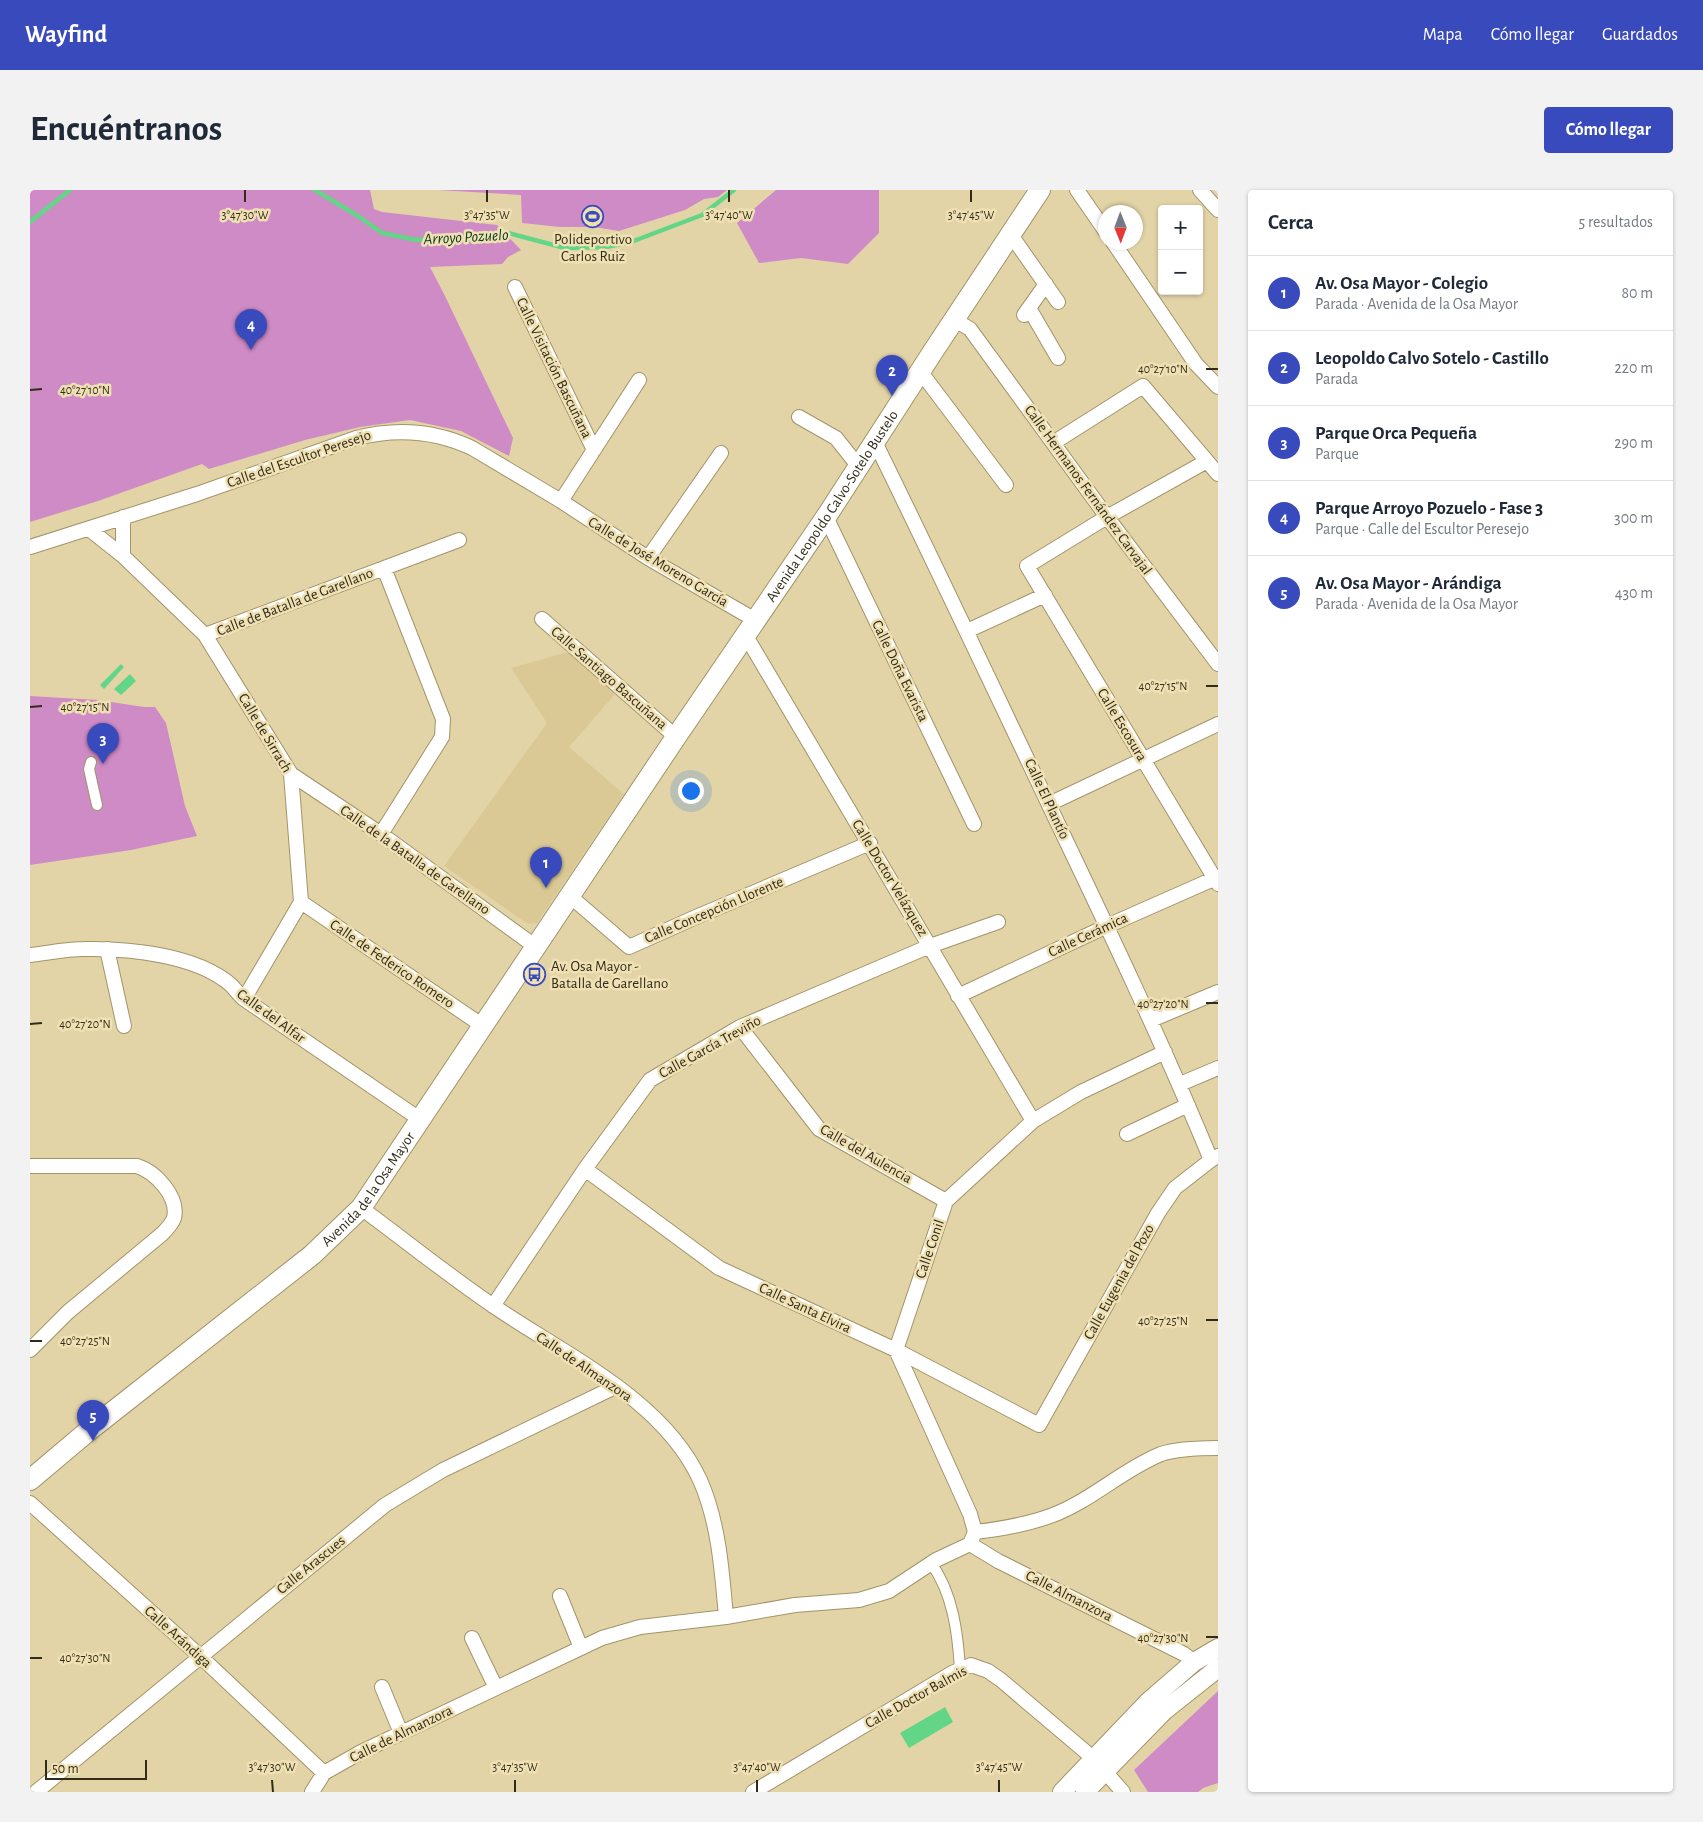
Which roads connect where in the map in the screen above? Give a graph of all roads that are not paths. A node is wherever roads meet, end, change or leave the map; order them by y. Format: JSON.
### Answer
{"nodes":[{"id":1,"x":1040,"y":190,"type":"edge"},
{"id":2,"x":1077,"y":190,"type":"edge"},
{"id":3,"x":1200,"y":190,"type":"edge"},
{"id":4,"x":1218,"y":210,"type":"edge"},
{"id":5,"x":1098,"y":220,"type":"edge"},
{"id":6,"x":1011,"y":235,"type":"junction"},
{"id":7,"x":1118,"y":250,"type":"edge"},
{"id":8,"x":1046,"y":284,"type":"junction"},
{"id":9,"x":515,"y":287,"type":"dead end"},
{"id":10,"x":1058,"y":302,"type":"dead end"},
{"id":11,"x":955,"y":320,"type":"junction"},
{"id":12,"x":1058,"y":358,"type":"dead end"},
{"id":13,"x":920,"y":371,"type":"junction"},
{"id":14,"x":639,"y":380,"type":"dead end"},
{"id":15,"x":1218,"y":387,"type":"edge"},
{"id":16,"x":799,"y":416,"type":"dead end"},
{"id":17,"x":875,"y":442,"type":"junction"},
{"id":18,"x":1052,"y":443,"type":"junction"},
{"id":19,"x":594,"y":450,"type":"junction"},
{"id":20,"x":721,"y":453,"type":"dead end"},
{"id":21,"x":1207,"y":461,"type":"junction"},
{"id":22,"x":859,"y":467,"type":"junction"},
{"id":23,"x":1218,"y":474,"type":"edge"},
{"id":24,"x":1006,"y":485,"type":"dead end"},
{"id":25,"x":561,"y":501,"type":"junction"},
{"id":26,"x":123,"y":517,"type":"junction"},
{"id":27,"x":1107,"y":517,"type":"junction"},
{"id":28,"x":826,"y":518,"type":"junction"},
{"id":29,"x":89,"y":529,"type":"junction"},
{"id":30,"x":460,"y":540,"type":"dead end"},
{"id":31,"x":30,"y":547,"type":"edge"},
{"id":32,"x":123,"y":556,"type":"junction"},
{"id":33,"x":648,"y":558,"type":"junction"},
{"id":34,"x":384,"y":568,"type":"junction"},
{"id":35,"x":1044,"y":595,"type":"junction"},
{"id":36,"x":542,"y":619,"type":"dead end"},
{"id":37,"x":752,"y":629,"type":"junction"},
{"id":38,"x":967,"y":630,"type":"junction"},
{"id":39,"x":205,"y":635,"type":"junction"},
{"id":40,"x":1218,"y":664,"type":"edge"},
{"id":41,"x":1218,"y":724,"type":"edge"},
{"id":42,"x":676,"y":737,"type":"junction"},
{"id":43,"x":1142,"y":760,"type":"junction"},
{"id":44,"x":91,"y":762,"type":"dead end"},
{"id":45,"x":292,"y":774,"type":"junction"},
{"id":46,"x":1048,"y":804,"type":"junction"},
{"id":47,"x":97,"y":805,"type":"dead end"},
{"id":48,"x":622,"y":820,"type":"joint"},
{"id":49,"x":974,"y":824,"type":"dead end"},
{"id":50,"x":382,"y":834,"type":"junction"},
{"id":51,"x":870,"y":843,"type":"junction"},
{"id":52,"x":1217,"y":880,"type":"edge"},
{"id":53,"x":570,"y":896,"type":"junction"},
{"id":54,"x":301,"y":902,"type":"junction"},
{"id":55,"x":998,"y":922,"type":"dead end"},
{"id":56,"x":1107,"y":926,"type":"junction"},
{"id":57,"x":930,"y":946,"type":"junction"},
{"id":58,"x":536,"y":947,"type":"junction"},
{"id":59,"x":106,"y":949,"type":"junction"},
{"id":60,"x":30,"y":955,"type":"edge"},
{"id":61,"x":1218,"y":992,"type":"edge"},
{"id":62,"x":958,"y":996,"type":"junction"},
{"id":63,"x":244,"y":999,"type":"junction"},
{"id":64,"x":1151,"y":1020,"type":"junction"},
{"id":65,"x":124,"y":1026,"type":"dead end"},
{"id":66,"x":483,"y":1026,"type":"junction"},
{"id":67,"x":740,"y":1027,"type":"junction"},
{"id":68,"x":1165,"y":1052,"type":"junction"},
{"id":69,"x":1218,"y":1068,"type":"edge"},
{"id":70,"x":1180,"y":1084,"type":"junction"},
{"id":71,"x":1188,"y":1105,"type":"junction"},
{"id":72,"x":421,"y":1120,"type":"junction"},
{"id":73,"x":1033,"y":1121,"type":"junction"},
{"id":74,"x":1127,"y":1134,"type":"dead end"},
{"id":75,"x":1215,"y":1158,"type":"edge"},
{"id":76,"x":30,"y":1166,"type":"edge"},
{"id":77,"x":584,"y":1169,"type":"junction"},
{"id":78,"x":946,"y":1200,"type":"junction"},
{"id":79,"x":362,"y":1208,"type":"junction"},
{"id":80,"x":494,"y":1306,"type":"junction"},
{"id":81,"x":30,"y":1350,"type":"edge"},
{"id":82,"x":896,"y":1350,"type":"junction"},
{"id":83,"x":617,"y":1386,"type":"junction"},
{"id":84,"x":1039,"y":1425,"type":"joint"},
{"id":85,"x":1218,"y":1448,"type":"edge"},
{"id":86,"x":30,"y":1480,"type":"edge"},
{"id":87,"x":30,"y":1503,"type":"edge"},
{"id":88,"x":972,"y":1538,"type":"junction"},
{"id":89,"x":932,"y":1563,"type":"junction"},
{"id":90,"x":560,"y":1596,"type":"dead end"},
{"id":91,"x":726,"y":1617,"type":"junction"},
{"id":92,"x":472,"y":1638,"type":"dead end"},
{"id":93,"x":580,"y":1648,"type":"junction"},
{"id":94,"x":1216,"y":1656,"type":"edge"},
{"id":95,"x":201,"y":1657,"type":"junction"},
{"id":96,"x":1194,"y":1662,"type":"junction"},
{"id":97,"x":960,"y":1670,"type":"junction"},
{"id":98,"x":382,"y":1687,"type":"dead end"},
{"id":99,"x":496,"y":1688,"type":"junction"},
{"id":100,"x":401,"y":1733,"type":"junction"},
{"id":101,"x":1098,"y":1765,"type":"junction"},
{"id":102,"x":324,"y":1773,"type":"junction"},
{"id":103,"x":36,"y":1792,"type":"edge"},
{"id":104,"x":312,"y":1792,"type":"edge"},
{"id":105,"x":753,"y":1792,"type":"edge"},
{"id":106,"x":1062,"y":1792,"type":"edge"},
{"id":107,"x":1085,"y":1792,"type":"edge"},
{"id":108,"x":1123,"y":1792,"type":"edge"}],
"edges":[{"from":1,"to":6,"type":"main road","name":"Avenida Leopoldo Calvo-Sotelo Bustelo"},
{"from":2,"to":5,"type":"street"},
{"from":3,"to":4,"type":"street"},
{"from":6,"to":8,"type":"street"},
{"from":6,"to":11,"type":"main road","name":"Avenida Leopoldo Calvo-Sotelo Bustelo"},
{"from":7,"to":15,"type":"street"},
{"from":8,"to":10,"type":"street"},
{"from":8,"to":12,"type":"street"},
{"from":9,"to":19,"type":"street","name":"Calle Visitación Bascuñana"},
{"from":11,"to":13,"type":"main road","name":"Avenida Leopoldo Calvo-Sotelo Bustelo"},
{"from":11,"to":18,"type":"street","name":"Calle Hermanos Fernández Carvajal"},
{"from":13,"to":17,"type":"main road","name":"Avenida Leopoldo Calvo-Sotelo Bustelo"},
{"from":13,"to":24,"type":"street"},
{"from":14,"to":19,"type":"street"},
{"from":16,"to":22,"type":"street"},
{"from":17,"to":22,"type":"main road","name":"Avenida Leopoldo Calvo-Sotelo Bustelo"},
{"from":17,"to":38,"type":"street","name":"Calle El Plantío"},
{"from":18,"to":21,"type":"street"},
{"from":18,"to":27,"type":"street","name":"Calle Hermanos Fernández Carvajal"},
{"from":19,"to":25,"type":"street"},
{"from":20,"to":33,"type":"street"},
{"from":21,"to":23,"type":"street"},
{"from":21,"to":27,"type":"street"},
{"from":22,"to":28,"type":"main road","name":"Avenida Leopoldo Calvo-Sotelo Bustelo"},
{"from":25,"to":26,"type":"street","name":"Calle del Escultor Peresejo"},
{"from":25,"to":33,"type":"street","name":"Calle de José Moreno García"},
{"from":26,"to":29,"type":"street","name":"Calle del Escultor Peresejo"},
{"from":26,"to":32,"type":"street"},
{"from":27,"to":35,"type":"street","name":"Calle Escosura"},
{"from":27,"to":40,"type":"street","name":"Calle Hermanos Fernández Carvajal"},
{"from":28,"to":37,"type":"main road","name":"Avenida Leopoldo Calvo-Sotelo Bustelo"},
{"from":28,"to":49,"type":"street","name":"Calle Doña Evarista"},
{"from":29,"to":31,"type":"street","name":"Calle del Escultor Peresejo"},
{"from":29,"to":32,"type":"street","name":"Calle de Sirrach"},
{"from":30,"to":34,"type":"street","name":"Calle de Batalla de Garellano"},
{"from":32,"to":39,"type":"street","name":"Calle de Sirrach"},
{"from":33,"to":37,"type":"street","name":"Calle de José Moreno García"},
{"from":34,"to":39,"type":"street","name":"Calle de Batalla de Garellano"},
{"from":34,"to":50,"type":"street","name":"Calle de Batalla de Garellano"},
{"from":35,"to":38,"type":"street"},
{"from":35,"to":43,"type":"street","name":"Calle Escosura"},
{"from":36,"to":42,"type":"street","name":"Calle Santiago Bascuñana"},
{"from":37,"to":42,"type":"main road","name":"Avenida Leopoldo Calvo-Sotelo Bustelo"},
{"from":37,"to":51,"type":"street","name":"Calle Doctor Velázquez"},
{"from":38,"to":46,"type":"street","name":"Calle El Plantío"},
{"from":39,"to":45,"type":"street","name":"Calle de Sirrach"},
{"from":41,"to":43,"type":"street"},
{"from":42,"to":48,"type":"main road","name":"Avenida Leopoldo Calvo-Sotelo Bustelo"},
{"from":43,"to":46,"type":"street"},
{"from":43,"to":52,"type":"street","name":"Calle Escosura"},
{"from":44,"to":47,"type":"street"},
{"from":45,"to":50,"type":"street","name":"Calle de la Batalla de Garellano"},
{"from":45,"to":54,"type":"street","name":"Calle de Sirrach"},
{"from":46,"to":56,"type":"street","name":"Calle El Plantío"},
{"from":48,"to":53,"type":"main road","name":"Avenida de la Osa Mayor"},
{"from":50,"to":58,"type":"street","name":"Calle de la Batalla de Garellano"},
{"from":51,"to":53,"type":"street","name":"Calle Concepción Llorente"},
{"from":51,"to":57,"type":"street","name":"Calle Doctor Velázquez"},
{"from":52,"to":56,"type":"street","name":"Calle Cerámica"},
{"from":53,"to":58,"type":"main road","name":"Avenida de la Osa Mayor"},
{"from":54,"to":63,"type":"street"},
{"from":54,"to":66,"type":"street","name":"Calle de Federico Romero"},
{"from":55,"to":57,"type":"street","name":"Calle García Treviño"},
{"from":56,"to":62,"type":"street","name":"Calle Cerámica"},
{"from":56,"to":64,"type":"street","name":"Calle El Plantío"},
{"from":57,"to":62,"type":"street","name":"Calle Doctor Velázquez"},
{"from":57,"to":67,"type":"street","name":"Calle García Treviño"},
{"from":58,"to":66,"type":"main road","name":"Avenida de la Osa Mayor"},
{"from":59,"to":60,"type":"street","name":"Calle del Alfar"},
{"from":59,"to":63,"type":"street","name":"Calle del Alfar"},
{"from":59,"to":65,"type":"street"},
{"from":61,"to":64,"type":"street"},
{"from":62,"to":73,"type":"street","name":"Calle Doctor Velázquez"},
{"from":63,"to":72,"type":"street","name":"Calle del Alfar"},
{"from":64,"to":68,"type":"street","name":"Calle El Plantío"},
{"from":66,"to":72,"type":"main road","name":"Avenida de la Osa Mayor"},
{"from":67,"to":77,"type":"street","name":"Calle García Treviño"},
{"from":67,"to":78,"type":"street","name":"Calle del Aulencia"},
{"from":68,"to":70,"type":"street","name":"Calle El Plantío"},
{"from":68,"to":73,"type":"street","name":"Calle Conil"},
{"from":69,"to":70,"type":"street"},
{"from":70,"to":71,"type":"street","name":"Calle El Plantío"},
{"from":71,"to":74,"type":"street"},
{"from":71,"to":75,"type":"street","name":"Calle El Plantío"},
{"from":72,"to":79,"type":"main road","name":"Avenida de la Osa Mayor"},
{"from":73,"to":78,"type":"street","name":"Calle Conil"},
{"from":75,"to":84,"type":"street","name":"Calle Eugenia del Pozo"},
{"from":76,"to":81,"type":"street"},
{"from":77,"to":80,"type":"street","name":"Calle García Treviño"},
{"from":77,"to":82,"type":"street","name":"Calle Santa Elvira"},
{"from":78,"to":82,"type":"street","name":"Calle Conil"},
{"from":79,"to":80,"type":"street","name":"Calle de Almanzora"},
{"from":79,"to":86,"type":"main road","name":"Avenida de la Osa Mayor"},
{"from":80,"to":83,"type":"street","name":"Calle de Almanzora"},
{"from":82,"to":84,"type":"street","name":"Calle Santa Elvira"},
{"from":82,"to":88,"type":"street"},
{"from":83,"to":91,"type":"street","name":"Calle de Almanzora"},
{"from":83,"to":95,"type":"street","name":"Calle Arascues"},
{"from":85,"to":88,"type":"street"},
{"from":87,"to":95,"type":"street","name":"Calle Arándiga"},
{"from":88,"to":89,"type":"street","name":"Calle de Almanzora"},
{"from":88,"to":96,"type":"street","name":"Calle Almanzora"},
{"from":89,"to":91,"type":"street","name":"Calle de Almanzora"},
{"from":89,"to":97,"type":"street"},
{"from":90,"to":93,"type":"street"},
{"from":91,"to":93,"type":"street","name":"Calle de Almanzora"},
{"from":92,"to":99,"type":"street"},
{"from":93,"to":99,"type":"street","name":"Calle de Almanzora"},
{"from":94,"to":96,"type":"street"},
{"from":94,"to":101,"type":"street"},
{"from":95,"to":102,"type":"street","name":"Calle Arándiga"},
{"from":95,"to":103,"type":"street","name":"Calle Arascues"},
{"from":96,"to":101,"type":"street"},
{"from":97,"to":101,"type":"street","name":"Calle Doctor Balmis"},
{"from":97,"to":105,"type":"street","name":"Calle Doctor Balmis"},
{"from":98,"to":100,"type":"street"},
{"from":99,"to":100,"type":"street","name":"Calle de Almanzora"},
{"from":100,"to":102,"type":"street","name":"Calle de Almanzora"},
{"from":101,"to":106,"type":"street"},
{"from":101,"to":107,"type":"street"},
{"from":101,"to":108,"type":"street","name":"Calle Doctor Balmis"},
{"from":102,"to":104,"type":"street","name":"Calle de Almanzora"}]}
